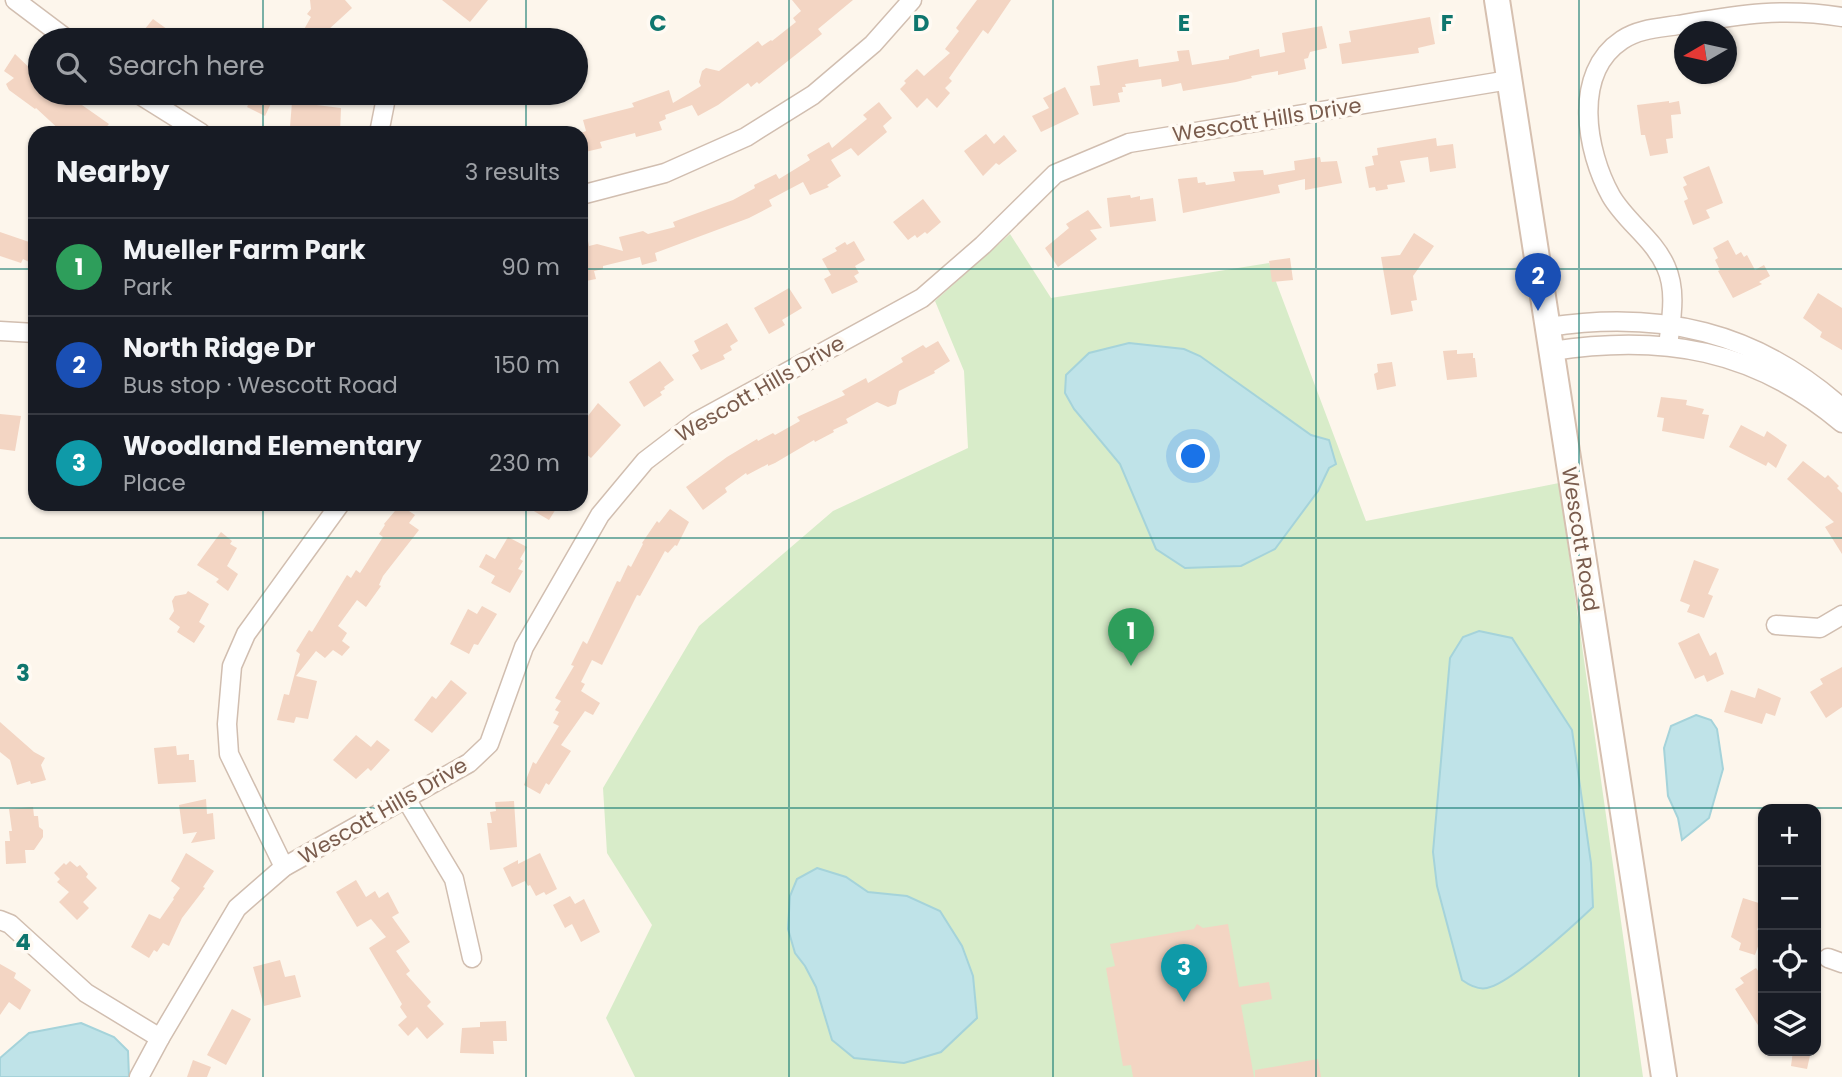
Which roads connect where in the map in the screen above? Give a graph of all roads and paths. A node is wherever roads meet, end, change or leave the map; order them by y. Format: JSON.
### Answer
{"nodes":[{"id":1,"x":15,"y":0,"type":"edge"},
{"id":2,"x":912,"y":0,"type":"edge"},
{"id":3,"x":1497,"y":0,"type":"edge"},
{"id":4,"x":1842,"y":17,"type":"edge"},
{"id":5,"x":52,"y":28,"type":"edge"},
{"id":6,"x":1509,"y":80,"type":"junction"},
{"id":7,"x":156,"y":105,"type":"edge"},
{"id":8,"x":385,"y":105,"type":"edge"},
{"id":9,"x":190,"y":126,"type":"edge"},
{"id":10,"x":380,"y":126,"type":"edge"},
{"id":11,"x":588,"y":193,"type":"edge"},
{"id":12,"x":1671,"y":324,"type":"junction"},
{"id":13,"x":0,"y":331,"type":"edge"},
{"id":14,"x":28,"y":333,"type":"edge"},
{"id":15,"x":1550,"y":339,"type":"junction"},
{"id":16,"x":1668,"y":346,"type":"junction"},
{"id":17,"x":1842,"y":408,"type":"edge"},
{"id":18,"x":1842,"y":422,"type":"edge"},
{"id":19,"x":335,"y":511,"type":"edge"},
{"id":20,"x":1842,"y":615,"type":"edge"},
{"id":21,"x":1776,"y":625,"type":"dead end"},
{"id":22,"x":406,"y":799,"type":"junction"},
{"id":23,"x":284,"y":867,"type":"junction"},
{"id":24,"x":0,"y":920,"type":"edge"},
{"id":25,"x":472,"y":958,"type":"dead end"},
{"id":26,"x":160,"y":1038,"type":"junction"},
{"id":27,"x":139,"y":1077,"type":"edge"},
{"id":28,"x":1664,"y":1077,"type":"edge"}],
"edges":[{"from":1,"to":5,"type":"street"},
{"from":2,"to":11,"type":"street"},
{"from":3,"to":6,"type":"street","name":"Wescott Road"},
{"from":4,"to":12,"type":"street"},
{"from":6,"to":15,"type":"street","name":"Wescott Road"},
{"from":6,"to":22,"type":"street","name":"Wescott Hills Drive"},
{"from":7,"to":9,"type":"street"},
{"from":8,"to":10,"type":"street"},
{"from":12,"to":15,"type":"street"},
{"from":12,"to":16,"type":"street"},
{"from":12,"to":17,"type":"street"},
{"from":13,"to":14,"type":"street"},
{"from":15,"to":16,"type":"street"},
{"from":15,"to":28,"type":"street","name":"Wescott Road"},
{"from":16,"to":18,"type":"street"},
{"from":19,"to":23,"type":"street"},
{"from":20,"to":21,"type":"street"},
{"from":22,"to":23,"type":"street","name":"Wescott Hills Drive"},
{"from":22,"to":25,"type":"street"},
{"from":23,"to":26,"type":"street","name":"Wescott Hills Drive"},
{"from":24,"to":26,"type":"street"},
{"from":26,"to":27,"type":"street","name":"Wescott Hills Drive"}]}
